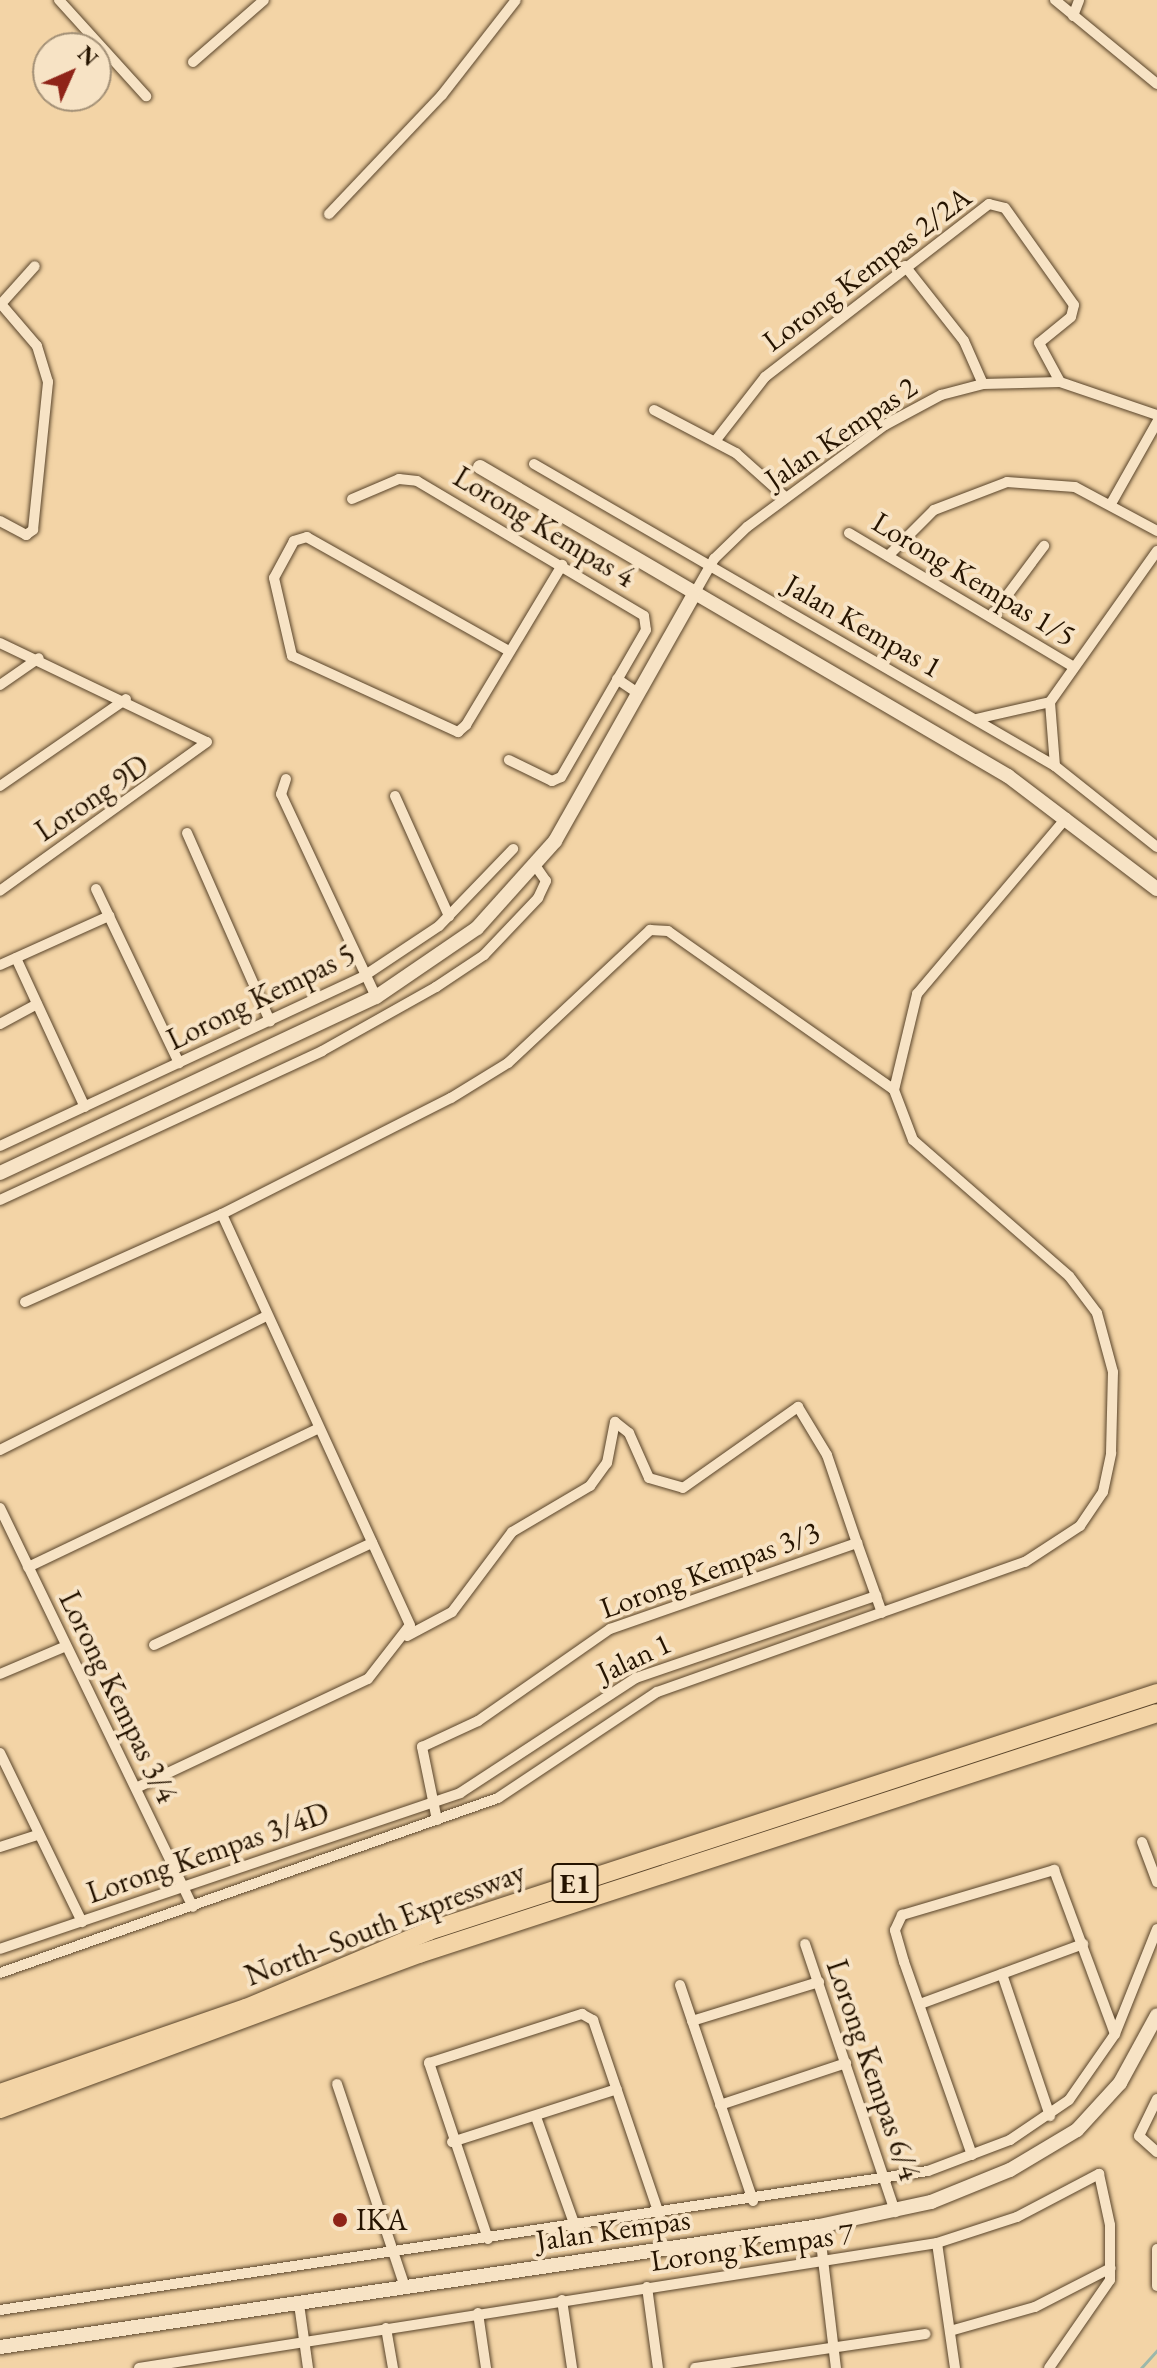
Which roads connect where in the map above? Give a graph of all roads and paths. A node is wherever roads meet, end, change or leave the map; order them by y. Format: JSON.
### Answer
{"nodes":[{"id":1,"x":59,"y":0,"type":"edge"},
{"id":2,"x":264,"y":0,"type":"edge"},
{"id":3,"x":516,"y":0,"type":"edge"},
{"id":4,"x":1055,"y":0,"type":"edge"},
{"id":5,"x":1079,"y":0,"type":"edge"},
{"id":6,"x":1073,"y":16,"type":"junction"},
{"id":7,"x":193,"y":62,"type":"dead end"},
{"id":8,"x":1157,"y":84,"type":"edge"},
{"id":9,"x":146,"y":96,"type":"dead end"},
{"id":10,"x":329,"y":214,"type":"dead end"},
{"id":11,"x":35,"y":266,"type":"dead end"},
{"id":12,"x":905,"y":266,"type":"junction"},
{"id":13,"x":1,"y":305,"type":"edge"},
{"id":14,"x":1060,"y":382,"type":"junction"},
{"id":15,"x":983,"y":384,"type":"junction"},
{"id":16,"x":654,"y":410,"type":"dead end"},
{"id":17,"x":1157,"y":415,"type":"edge"},
{"id":18,"x":1157,"y":422,"type":"edge"},
{"id":19,"x":716,"y":440,"type":"junction"},
{"id":20,"x":534,"y":464,"type":"dead end"},
{"id":21,"x":480,"y":467,"type":"dead end"},
{"id":22,"x":785,"y":497,"type":"junction"},
{"id":23,"x":352,"y":499,"type":"dead end"},
{"id":24,"x":1112,"y":502,"type":"junction"},
{"id":25,"x":0,"y":521,"type":"edge"},
{"id":26,"x":1157,"y":531,"type":"edge"},
{"id":27,"x":849,"y":533,"type":"dead end"},
{"id":28,"x":1044,"y":546,"type":"dead end"},
{"id":29,"x":1157,"y":551,"type":"edge"},
{"id":30,"x":888,"y":556,"type":"junction"},
{"id":31,"x":562,"y":565,"type":"junction"},
{"id":32,"x":711,"y":565,"type":"junction"},
{"id":33,"x":693,"y":596,"type":"junction"},
{"id":34,"x":991,"y":617,"type":"junction"},
{"id":35,"x":0,"y":643,"type":"edge"},
{"id":36,"x":509,"y":651,"type":"junction"},
{"id":37,"x":39,"y":658,"type":"junction"},
{"id":38,"x":1074,"y":667,"type":"junction"},
{"id":39,"x":617,"y":679,"type":"junction"},
{"id":40,"x":0,"y":685,"type":"edge"},
{"id":41,"x":638,"y":693,"type":"junction"},
{"id":42,"x":126,"y":699,"type":"junction"},
{"id":43,"x":1050,"y":702,"type":"junction"},
{"id":44,"x":976,"y":719,"type":"junction"},
{"id":45,"x":509,"y":760,"type":"dead end"},
{"id":46,"x":1055,"y":766,"type":"junction"},
{"id":47,"x":286,"y":779,"type":"dead end"},
{"id":48,"x":0,"y":786,"type":"edge"},
{"id":49,"x":395,"y":796,"type":"dead end"},
{"id":50,"x":1066,"y":818,"type":"junction"},
{"id":51,"x":187,"y":833,"type":"dead end"},
{"id":52,"x":1157,"y":847,"type":"edge"},
{"id":53,"x":513,"y":849,"type":"dead end"},
{"id":54,"x":537,"y":868,"type":"junction"},
{"id":55,"x":96,"y":889,"type":"dead end"},
{"id":56,"x":1157,"y":889,"type":"edge"},
{"id":57,"x":0,"y":891,"type":"edge"},
{"id":58,"x":109,"y":916,"type":"junction"},
{"id":59,"x":449,"y":916,"type":"junction"},
{"id":60,"x":16,"y":958,"type":"junction"},
{"id":61,"x":0,"y":965,"type":"edge"},
{"id":62,"x":364,"y":976,"type":"junction"},
{"id":63,"x":376,"y":997,"type":"junction"},
{"id":64,"x":37,"y":1004,"type":"junction"},
{"id":65,"x":270,"y":1021,"type":"junction"},
{"id":66,"x":0,"y":1024,"type":"edge"},
{"id":67,"x":179,"y":1063,"type":"junction"},
{"id":68,"x":894,"y":1090,"type":"junction"},
{"id":69,"x":85,"y":1107,"type":"junction"},
{"id":70,"x":0,"y":1146,"type":"edge"},
{"id":71,"x":0,"y":1173,"type":"edge"},
{"id":72,"x":0,"y":1200,"type":"edge"},
{"id":73,"x":222,"y":1214,"type":"junction"},
{"id":74,"x":25,"y":1302,"type":"dead end"},
{"id":75,"x":267,"y":1316,"type":"junction"},
{"id":76,"x":317,"y":1429,"type":"junction"},
{"id":77,"x":0,"y":1450,"type":"edge"},
{"id":78,"x":0,"y":1508,"type":"edge"},
{"id":79,"x":372,"y":1543,"type":"junction"},
{"id":80,"x":857,"y":1543,"type":"junction"},
{"id":81,"x":28,"y":1567,"type":"junction"},
{"id":82,"x":876,"y":1596,"type":"junction"},
{"id":83,"x":882,"y":1613,"type":"junction"},
{"id":84,"x":407,"y":1636,"type":"junction"},
{"id":85,"x":154,"y":1645,"type":"dead end"},
{"id":86,"x":64,"y":1647,"type":"junction"},
{"id":87,"x":0,"y":1674,"type":"edge"},
{"id":88,"x":1157,"y":1693,"type":"edge"},
{"id":89,"x":1157,"y":1713,"type":"edge"},
{"id":90,"x":0,"y":1753,"type":"edge"},
{"id":91,"x":136,"y":1788,"type":"junction"},
{"id":92,"x":432,"y":1802,"type":"junction"},
{"id":93,"x":437,"y":1820,"type":"junction"},
{"id":94,"x":38,"y":1835,"type":"junction"},
{"id":95,"x":1142,"y":1842,"type":"dead end"},
{"id":96,"x":0,"y":1847,"type":"edge"},
{"id":97,"x":1157,"y":1882,"type":"edge"},
{"id":98,"x":183,"y":1886,"type":"junction"},
{"id":99,"x":193,"y":1907,"type":"junction"},
{"id":100,"x":82,"y":1922,"type":"junction"},
{"id":101,"x":1157,"y":1929,"type":"edge"},
{"id":102,"x":805,"y":1944,"type":"dead end"},
{"id":103,"x":1083,"y":1944,"type":"junction"},
{"id":104,"x":0,"y":1949,"type":"edge"},
{"id":105,"x":0,"y":1973,"type":"edge"},
{"id":106,"x":1002,"y":1974,"type":"junction"},
{"id":107,"x":819,"y":1982,"type":"junction"},
{"id":108,"x":680,"y":1985,"type":"dead end"},
{"id":109,"x":920,"y":2004,"type":"junction"},
{"id":110,"x":1157,"y":2015,"type":"edge"},
{"id":111,"x":692,"y":2021,"type":"junction"},
{"id":112,"x":1115,"y":2034,"type":"junction"},
{"id":113,"x":846,"y":2063,"type":"junction"},
{"id":114,"x":337,"y":2084,"type":"dead end"},
{"id":115,"x":617,"y":2089,"type":"junction"},
{"id":116,"x":0,"y":2093,"type":"edge"},
{"id":117,"x":1157,"y":2099,"type":"edge"},
{"id":118,"x":720,"y":2105,"type":"junction"},
{"id":119,"x":0,"y":2109,"type":"edge"},
{"id":120,"x":1050,"y":2116,"type":"junction"},
{"id":121,"x":536,"y":2117,"type":"junction"},
{"id":122,"x":452,"y":2142,"type":"junction"},
{"id":123,"x":1157,"y":2152,"type":"edge"},
{"id":124,"x":972,"y":2155,"type":"junction"},
{"id":125,"x":888,"y":2181,"type":"junction"},
{"id":126,"x":753,"y":2201,"type":"junction"},
{"id":127,"x":895,"y":2212,"type":"junction"},
{"id":128,"x":659,"y":2214,"type":"junction"},
{"id":129,"x":575,"y":2226,"type":"junction"},
{"id":130,"x":819,"y":2226,"type":"junction"},
{"id":131,"x":488,"y":2239,"type":"junction"},
{"id":132,"x":937,"y":2243,"type":"junction"},
{"id":133,"x":1157,"y":2249,"type":"edge"},
{"id":134,"x":394,"y":2255,"type":"junction"},
{"id":135,"x":822,"y":2262,"type":"junction"},
{"id":136,"x":1111,"y":2268,"type":"junction"},
{"id":137,"x":1157,"y":2286,"type":"edge"},
{"id":138,"x":405,"y":2287,"type":"junction"},
{"id":139,"x":647,"y":2287,"type":"junction"},
{"id":140,"x":562,"y":2300,"type":"junction"},
{"id":141,"x":299,"y":2304,"type":"junction"},
{"id":142,"x":0,"y":2310,"type":"edge"},
{"id":143,"x":478,"y":2313,"type":"junction"},
{"id":144,"x":386,"y":2328,"type":"junction"},
{"id":145,"x":950,"y":2331,"type":"junction"},
{"id":146,"x":926,"y":2334,"type":"dead end"},
{"id":147,"x":305,"y":2339,"type":"junction"},
{"id":148,"x":0,"y":2347,"type":"edge"},
{"id":149,"x":833,"y":2347,"type":"junction"},
{"id":150,"x":748,"y":2364,"type":"edge"},
{"id":151,"x":139,"y":2368,"type":"edge"},
{"id":152,"x":308,"y":2368,"type":"edge"},
{"id":153,"x":393,"y":2368,"type":"edge"},
{"id":154,"x":486,"y":2368,"type":"edge"},
{"id":155,"x":572,"y":2368,"type":"edge"},
{"id":156,"x":658,"y":2368,"type":"edge"},
{"id":157,"x":695,"y":2368,"type":"edge"},
{"id":158,"x":836,"y":2368,"type":"edge"},
{"id":159,"x":955,"y":2368,"type":"edge"},
{"id":160,"x":1049,"y":2368,"type":"edge"}],
"edges":[{"from":1,"to":9,"type":"street"},
{"from":2,"to":7,"type":"street"},
{"from":3,"to":10,"type":"street"},
{"from":4,"to":6,"type":"street"},
{"from":5,"to":6,"type":"street"},
{"from":6,"to":8,"type":"street"},
{"from":11,"to":13,"type":"street"},
{"from":12,"to":14,"type":"street","name":"Lorong Kempas 2/2A"},
{"from":12,"to":15,"type":"street"},
{"from":12,"to":19,"type":"street","name":"Lorong Kempas 2/2A"},
{"from":13,"to":25,"type":"street"},
{"from":14,"to":15,"type":"street","name":"Jalan Kempas 2"},
{"from":14,"to":17,"type":"street","name":"Jalan Kempas 2"},
{"from":15,"to":22,"type":"street","name":"Jalan Kempas 2"},
{"from":16,"to":19,"type":"street"},
{"from":18,"to":24,"type":"street"},
{"from":19,"to":22,"type":"street"},
{"from":20,"to":32,"type":"street","name":"Jalan Kempas 1"},
{"from":21,"to":33,"type":"street"},
{"from":22,"to":32,"type":"street","name":"Jalan Kempas 2"},
{"from":23,"to":31,"type":"street","name":"Lorong Kempas 4"},
{"from":24,"to":26,"type":"street"},
{"from":24,"to":30,"type":"street"},
{"from":27,"to":30,"type":"street","name":"Lorong Kempas 1/5"},
{"from":28,"to":34,"type":"street"},
{"from":29,"to":38,"type":"street"},
{"from":30,"to":34,"type":"street","name":"Lorong Kempas 1/5"},
{"from":31,"to":36,"type":"street"},
{"from":31,"to":39,"type":"street","name":"Lorong Kempas 4"},
{"from":32,"to":33,"type":"street","name":"Jalan Kempas 2"},
{"from":32,"to":44,"type":"street","name":"Jalan Kempas 1"},
{"from":33,"to":41,"type":"street"},
{"from":33,"to":50,"type":"street"},
{"from":34,"to":38,"type":"street","name":"Lorong Kempas 1/5"},
{"from":35,"to":37,"type":"street"},
{"from":36,"to":36,"type":"street"},
{"from":37,"to":40,"type":"street"},
{"from":37,"to":42,"type":"street"},
{"from":38,"to":43,"type":"street"},
{"from":39,"to":41,"type":"street"},
{"from":39,"to":45,"type":"street","name":"Lorong Kempas 4"},
{"from":41,"to":54,"type":"street"},
{"from":42,"to":48,"type":"street"},
{"from":42,"to":57,"type":"street","name":"Lorong 9D"},
{"from":43,"to":44,"type":"street"},
{"from":43,"to":46,"type":"street"},
{"from":44,"to":46,"type":"street","name":"Jalan Kempas 1"},
{"from":46,"to":52,"type":"street","name":"Jalan Kempas 1"},
{"from":47,"to":62,"type":"street"},
{"from":49,"to":59,"type":"street"},
{"from":50,"to":56,"type":"street"},
{"from":50,"to":68,"type":"street"},
{"from":51,"to":65,"type":"street"},
{"from":53,"to":59,"type":"street","name":"Lorong Kempas 5"},
{"from":54,"to":63,"type":"street"},
{"from":54,"to":72,"type":"street"},
{"from":55,"to":58,"type":"street"},
{"from":58,"to":60,"type":"street"},
{"from":58,"to":67,"type":"street"},
{"from":59,"to":62,"type":"street","name":"Lorong Kempas 5"},
{"from":60,"to":61,"type":"street"},
{"from":60,"to":64,"type":"street"},
{"from":62,"to":63,"type":"street"},
{"from":62,"to":65,"type":"street","name":"Lorong Kempas 5"},
{"from":63,"to":71,"type":"street"},
{"from":64,"to":66,"type":"street"},
{"from":64,"to":69,"type":"street"},
{"from":65,"to":67,"type":"street","name":"Lorong Kempas 5"},
{"from":67,"to":69,"type":"street","name":"Lorong Kempas 5"},
{"from":68,"to":73,"type":"street"},
{"from":68,"to":83,"type":"street"},
{"from":69,"to":70,"type":"street","name":"Lorong Kempas 5"},
{"from":73,"to":74,"type":"street"},
{"from":73,"to":75,"type":"street"},
{"from":75,"to":76,"type":"street"},
{"from":75,"to":77,"type":"street"},
{"from":76,"to":79,"type":"street"},
{"from":76,"to":81,"type":"street"},
{"from":78,"to":81,"type":"street","name":"Lorong Kempas 3/4"},
{"from":79,"to":84,"type":"street"},
{"from":79,"to":85,"type":"street"},
{"from":80,"to":82,"type":"street","name":"Lorong Kempas 3/3"},
{"from":80,"to":84,"type":"street"},
{"from":80,"to":92,"type":"street","name":"Lorong Kempas 3/3"},
{"from":81,"to":86,"type":"street","name":"Lorong Kempas 3/4"},
{"from":82,"to":83,"type":"street","name":"Lorong Kempas 3/3"},
{"from":82,"to":92,"type":"street","name":"Jalan 1"},
{"from":83,"to":93,"type":"street"},
{"from":84,"to":91,"type":"street"},
{"from":86,"to":87,"type":"street"},
{"from":86,"to":91,"type":"street","name":"Lorong Kempas 3/4"},
{"from":88,"to":116,"type":"highway","name":"North–South Expressway","number":"E1"},
{"from":89,"to":119,"type":"highway","name":"North–South Expressway","number":"E1"},
{"from":90,"to":94,"type":"street"},
{"from":91,"to":98,"type":"street","name":"Lorong Kempas 3/4"},
{"from":92,"to":93,"type":"street","name":"Lorong Kempas 3/3"},
{"from":92,"to":98,"type":"street","name":"Lorong Kempas 3/4D"},
{"from":93,"to":99,"type":"street"},
{"from":94,"to":96,"type":"street"},
{"from":94,"to":100,"type":"street"},
{"from":95,"to":97,"type":"street"},
{"from":98,"to":99,"type":"street","name":"Lorong Kempas 3/4"},
{"from":98,"to":100,"type":"street","name":"Lorong Kempas 3/4D"},
{"from":99,"to":105,"type":"street"},
{"from":100,"to":104,"type":"street","name":"Lorong Kempas 3/4D"},
{"from":101,"to":112,"type":"street"},
{"from":102,"to":107,"type":"street","name":"Lorong Kempas 6/4"},
{"from":103,"to":106,"type":"street"},
{"from":103,"to":109,"type":"street"},
{"from":103,"to":112,"type":"street"},
{"from":106,"to":109,"type":"street"},
{"from":106,"to":120,"type":"street"},
{"from":107,"to":111,"type":"street"},
{"from":107,"to":113,"type":"street","name":"Lorong Kempas 6/4"},
{"from":108,"to":111,"type":"street"},
{"from":109,"to":124,"type":"street"},
{"from":110,"to":127,"type":"street","name":"Jalan Kempas"},
{"from":111,"to":118,"type":"street"},
{"from":112,"to":120,"type":"street"},
{"from":113,"to":118,"type":"street"},
{"from":113,"to":125,"type":"street","name":"Lorong Kempas 6/4"},
{"from":114,"to":134,"type":"street"},
{"from":115,"to":121,"type":"street"},
{"from":115,"to":122,"type":"street"},
{"from":115,"to":128,"type":"street"},
{"from":117,"to":123,"type":"street"},
{"from":118,"to":126,"type":"street"},
{"from":120,"to":124,"type":"street"},
{"from":121,"to":122,"type":"street"},
{"from":121,"to":129,"type":"street"},
{"from":122,"to":131,"type":"street"},
{"from":124,"to":125,"type":"street"},
{"from":125,"to":126,"type":"street"},
{"from":125,"to":127,"type":"street","name":"Lorong Kempas 6/4"},
{"from":126,"to":128,"type":"street"},
{"from":127,"to":130,"type":"street","name":"Jalan Kempas"},
{"from":128,"to":129,"type":"street"},
{"from":129,"to":131,"type":"street"},
{"from":130,"to":135,"type":"street"},
{"from":130,"to":138,"type":"street","name":"Jalan Kempas"},
{"from":131,"to":134,"type":"street"},
{"from":132,"to":135,"type":"street","name":"Lorong Kempas 7"},
{"from":132,"to":136,"type":"street","name":"Lorong Kempas 7"},
{"from":132,"to":145,"type":"street"},
{"from":133,"to":137,"type":"street"},
{"from":134,"to":138,"type":"street"},
{"from":134,"to":142,"type":"street"},
{"from":135,"to":139,"type":"street","name":"Lorong Kempas 7"},
{"from":135,"to":149,"type":"street"},
{"from":136,"to":145,"type":"street"},
{"from":136,"to":160,"type":"street"},
{"from":138,"to":141,"type":"street","name":"Jalan Kempas"},
{"from":139,"to":140,"type":"street","name":"Lorong Kempas 7"},
{"from":139,"to":156,"type":"street"},
{"from":140,"to":143,"type":"street","name":"Lorong Kempas 7"},
{"from":140,"to":155,"type":"street"},
{"from":141,"to":147,"type":"street"},
{"from":141,"to":148,"type":"street","name":"Jalan Kempas"},
{"from":143,"to":144,"type":"street","name":"Lorong Kempas 7"},
{"from":143,"to":154,"type":"street"},
{"from":144,"to":147,"type":"street","name":"Lorong Kempas 7"},
{"from":144,"to":153,"type":"street"},
{"from":145,"to":159,"type":"street"},
{"from":146,"to":149,"type":"street"},
{"from":147,"to":151,"type":"street","name":"Lorong Kempas 7"},
{"from":147,"to":152,"type":"street"},
{"from":149,"to":150,"type":"street"},
{"from":149,"to":158,"type":"street"},
{"from":150,"to":157,"type":"street"}]}
